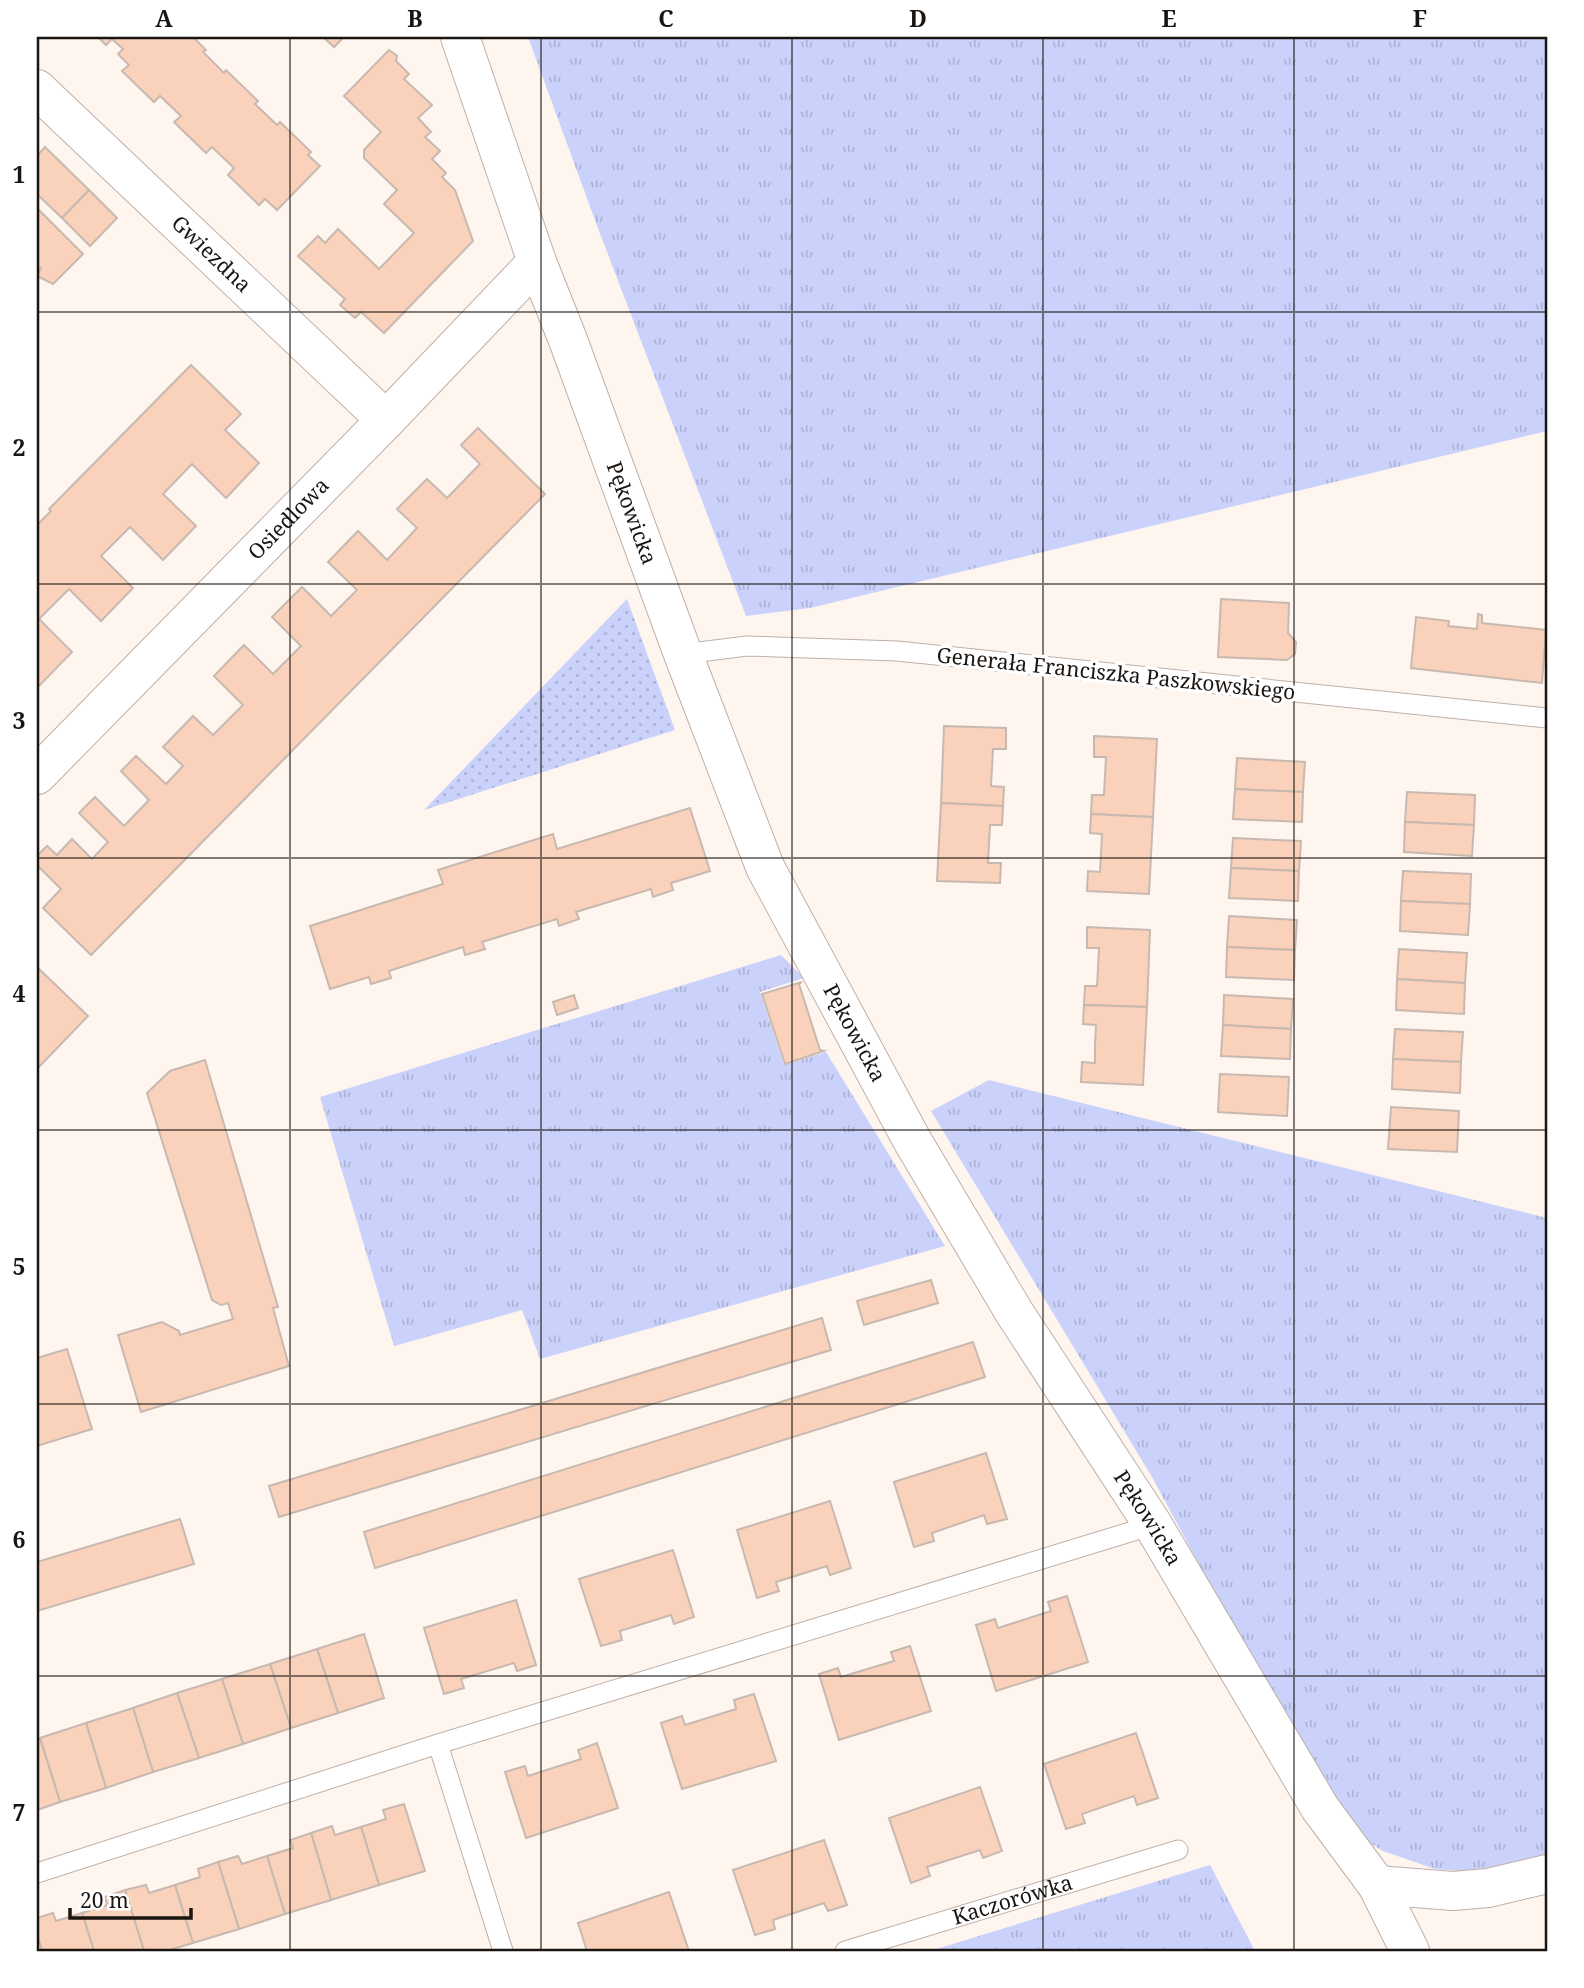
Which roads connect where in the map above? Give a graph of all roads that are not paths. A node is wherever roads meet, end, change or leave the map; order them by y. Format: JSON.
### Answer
{"nodes":[{"id":1,"x":460,"y":37,"type":"edge"},
{"id":2,"x":37,"y":89,"type":"edge"},
{"id":3,"x":537,"y":262,"type":"junction"},
{"id":4,"x":386,"y":420,"type":"junction"},
{"id":5,"x":683,"y":654,"type":"junction"},
{"id":6,"x":1547,"y":718,"type":"edge"},
{"id":7,"x":37,"y":775,"type":"edge"},
{"id":8,"x":1153,"y":1525,"type":"junction"},
{"id":9,"x":439,"y":1744,"type":"junction"},
{"id":10,"x":1178,"y":1850,"type":"dead end"},
{"id":11,"x":37,"y":1873,"type":"edge"},
{"id":12,"x":1547,"y":1874,"type":"edge"},
{"id":13,"x":1377,"y":1885,"type":"junction"},
{"id":14,"x":503,"y":1951,"type":"edge"},
{"id":15,"x":845,"y":1951,"type":"edge"},
{"id":16,"x":1410,"y":1951,"type":"edge"}],
"edges":[{"from":1,"to":3,"type":"street","name":"Pękowicka"},
{"from":2,"to":4,"type":"street","name":"Gwiezdna"},
{"from":3,"to":4,"type":"street","name":"Osiedlowa"},
{"from":3,"to":5,"type":"street","name":"Pękowicka"},
{"from":4,"to":7,"type":"street","name":"Osiedlowa"},
{"from":5,"to":6,"type":"lane","name":"Generała Franciszka Paszkowskiego"},
{"from":5,"to":8,"type":"street","name":"Pękowicka"},
{"from":8,"to":9,"type":"lane"},
{"from":8,"to":13,"type":"street","name":"Pękowicka"},
{"from":9,"to":11,"type":"lane"},
{"from":9,"to":14,"type":"lane"},
{"from":10,"to":15,"type":"lane","name":"Kaczorówka"},
{"from":12,"to":13,"type":"street"},
{"from":13,"to":16,"type":"street","name":"Pękowicka"}]}
